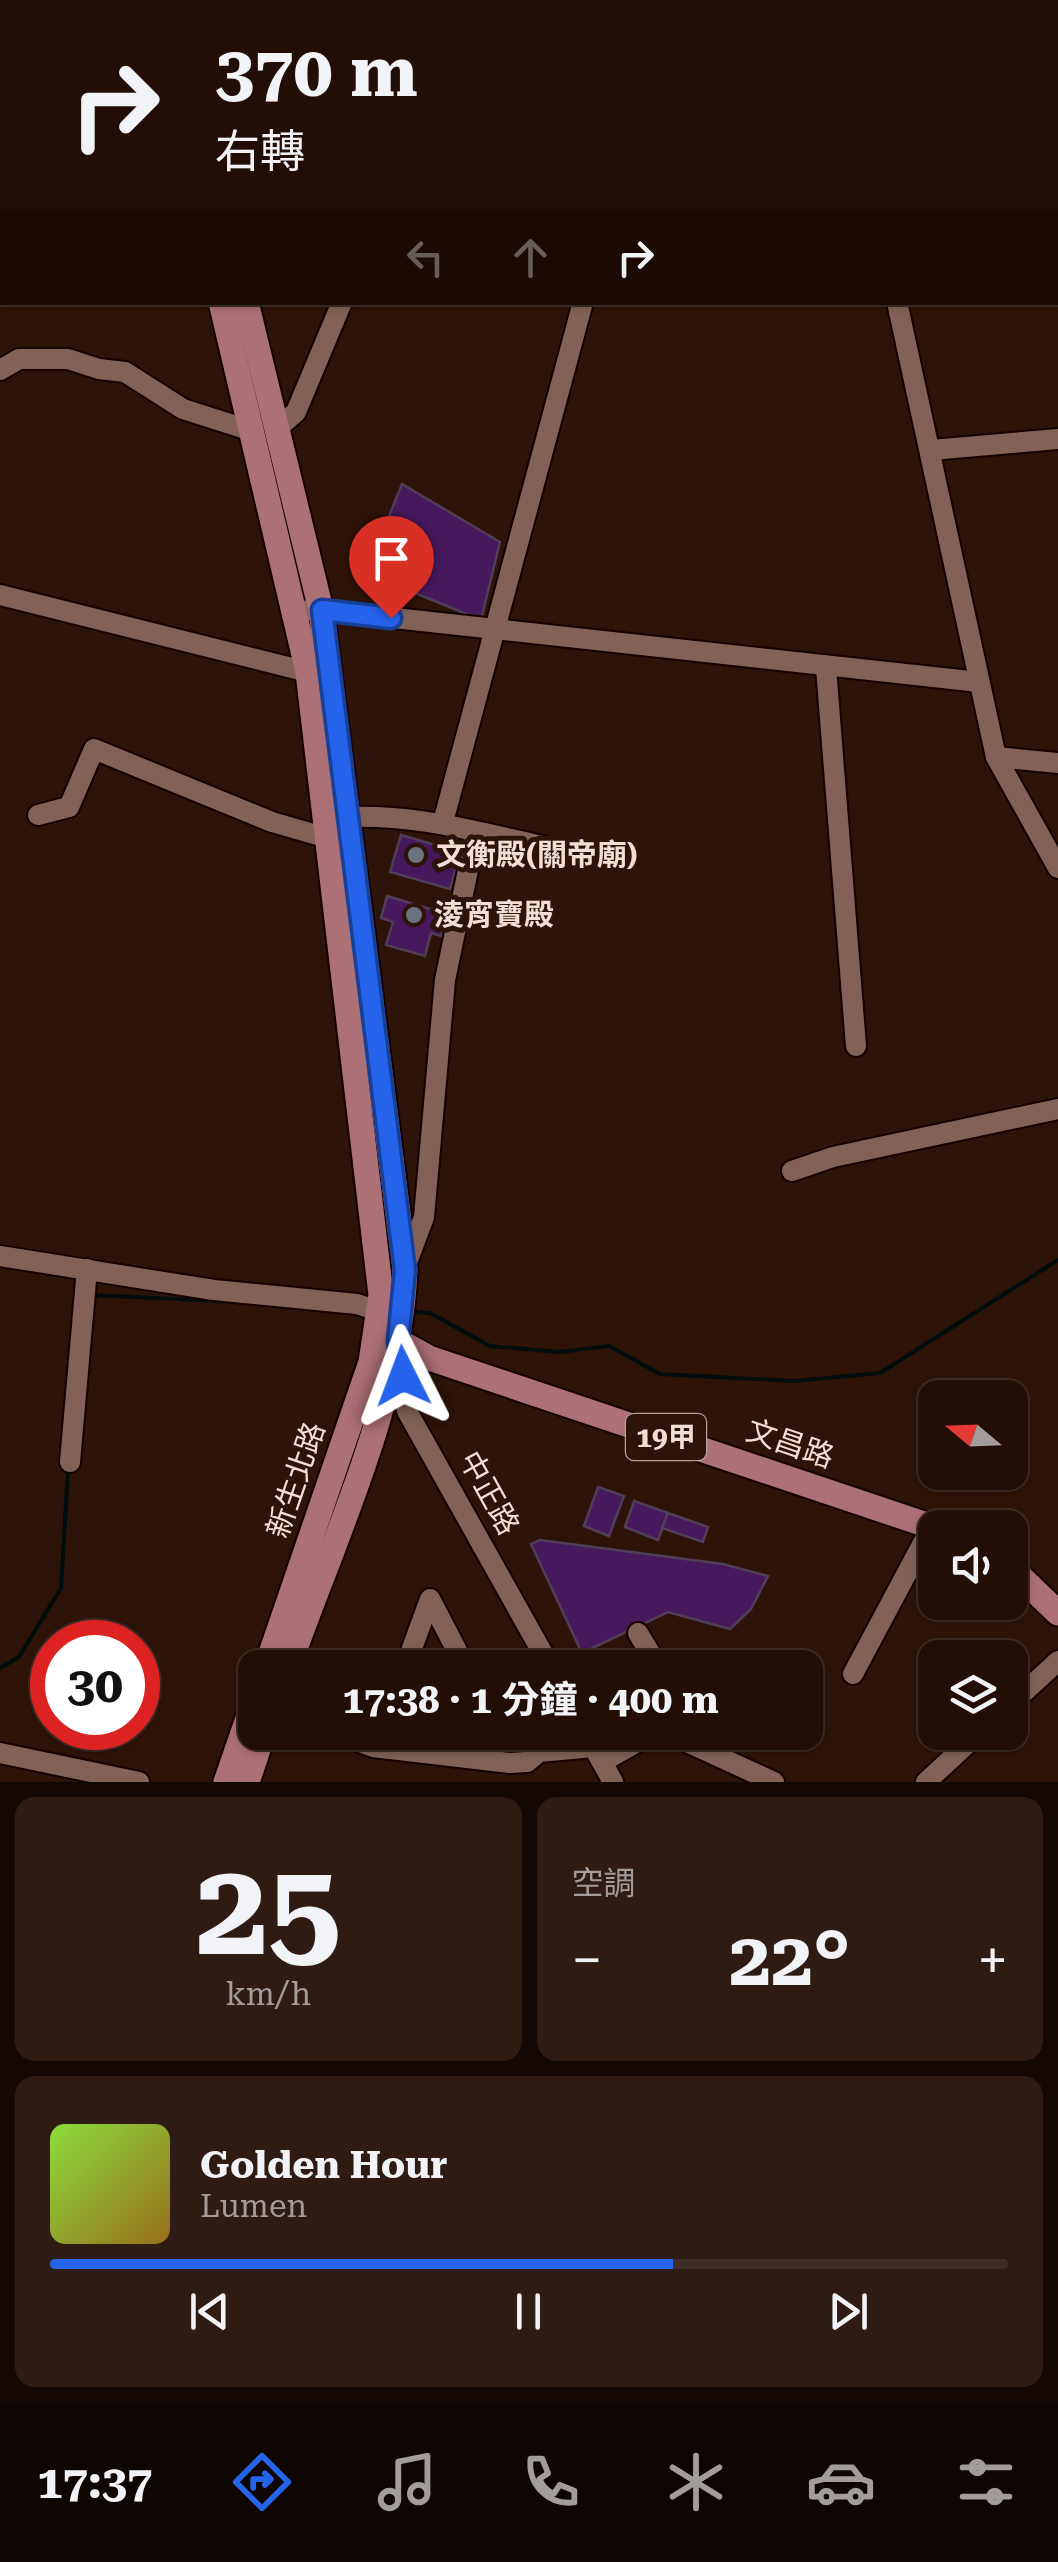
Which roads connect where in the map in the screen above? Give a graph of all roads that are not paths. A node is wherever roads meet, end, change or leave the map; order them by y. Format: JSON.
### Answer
{"nodes":[{"id":1,"x":222,"y":305,"type":"edge"},
{"id":2,"x":247,"y":305,"type":"edge"},
{"id":3,"x":341,"y":305,"type":"edge"},
{"id":4,"x":582,"y":305,"type":"edge"},
{"id":5,"x":898,"y":305,"type":"edge"},
{"id":6,"x":0,"y":370,"type":"edge"},
{"id":7,"x":278,"y":428,"type":"junction"},
{"id":8,"x":252,"y":431,"type":"junction"},
{"id":9,"x":1058,"y":439,"type":"edge"},
{"id":10,"x":931,"y":450,"type":"junction"},
{"id":11,"x":0,"y":595,"type":"edge"},
{"id":12,"x":309,"y":610,"type":"junction"},
{"id":13,"x":495,"y":630,"type":"junction"},
{"id":14,"x":826,"y":668,"type":"junction"},
{"id":15,"x":308,"y":672,"type":"junction"},
{"id":16,"x":979,"y":682,"type":"junction"},
{"id":17,"x":996,"y":757,"type":"junction"},
{"id":18,"x":1058,"y":763,"type":"edge"},
{"id":19,"x":38,"y":814,"type":"dead end"},
{"id":20,"x":443,"y":822,"type":"junction"},
{"id":21,"x":331,"y":824,"type":"junction"},
{"id":22,"x":476,"y":832,"type":"junction"},
{"id":23,"x":565,"y":852,"type":"dead end"},
{"id":24,"x":1058,"y":868,"type":"edge"},
{"id":25,"x":856,"y":1046,"type":"dead end"},
{"id":26,"x":1058,"y":1109,"type":"edge"},
{"id":27,"x":792,"y":1171,"type":"dead end"},
{"id":28,"x":0,"y":1256,"type":"edge"},
{"id":29,"x":87,"y":1269,"type":"junction"},
{"id":30,"x":405,"y":1270,"type":"junction"},
{"id":31,"x":378,"y":1311,"type":"junction"},
{"id":32,"x":398,"y":1341,"type":"junction"},
{"id":33,"x":70,"y":1462,"type":"dead end"},
{"id":34,"x":918,"y":1522,"type":"edge"},
{"id":35,"x":918,"y":1556,"type":"edge"},
{"id":36,"x":1028,"y":1584,"type":"edge"},
{"id":37,"x":1058,"y":1613,"type":"edge"},
{"id":38,"x":638,"y":1633,"type":"dead end"},
{"id":39,"x":272,"y":1650,"type":"edge"},
{"id":40,"x":294,"y":1650,"type":"edge"},
{"id":41,"x":411,"y":1650,"type":"edge"},
{"id":42,"x":457,"y":1650,"type":"edge"},
{"id":43,"x":541,"y":1650,"type":"edge"},
{"id":44,"x":648,"y":1650,"type":"edge"},
{"id":45,"x":1058,"y":1660,"type":"edge"},
{"id":46,"x":852,"y":1674,"type":"dead end"},
{"id":47,"x":1028,"y":1688,"type":"edge"},
{"id":48,"x":238,"y":1747,"type":"edge"},
{"id":49,"x":258,"y":1750,"type":"edge"},
{"id":50,"x":399,"y":1750,"type":"edge"},
{"id":51,"x":562,"y":1750,"type":"edge"},
{"id":52,"x":596,"y":1750,"type":"edge"},
{"id":53,"x":705,"y":1750,"type":"edge"},
{"id":54,"x":961,"y":1750,"type":"edge"},
{"id":55,"x":0,"y":1753,"type":"edge"},
{"id":56,"x":140,"y":1782,"type":"edge"},
{"id":57,"x":226,"y":1782,"type":"edge"},
{"id":58,"x":247,"y":1782,"type":"edge"},
{"id":59,"x":613,"y":1782,"type":"edge"},
{"id":60,"x":774,"y":1782,"type":"edge"},
{"id":61,"x":926,"y":1782,"type":"edge"}],
"edges":[{"from":1,"to":8,"type":"main road"},
{"from":2,"to":7,"type":"main road"},
{"from":3,"to":7,"type":"street"},
{"from":4,"to":13,"type":"street"},
{"from":5,"to":10,"type":"street"},
{"from":6,"to":8,"type":"street"},
{"from":7,"to":12,"type":"main road"},
{"from":8,"to":12,"type":"main road"},
{"from":9,"to":10,"type":"street"},
{"from":10,"to":16,"type":"street"},
{"from":11,"to":15,"type":"street"},
{"from":12,"to":13,"type":"street"},
{"from":12,"to":15,"type":"main road"},
{"from":12,"to":21,"type":"main road"},
{"from":13,"to":14,"type":"street"},
{"from":13,"to":20,"type":"street"},
{"from":14,"to":16,"type":"street"},
{"from":14,"to":25,"type":"street"},
{"from":15,"to":21,"type":"main road"},
{"from":16,"to":17,"type":"street"},
{"from":17,"to":18,"type":"street"},
{"from":17,"to":24,"type":"street"},
{"from":19,"to":21,"type":"street"},
{"from":20,"to":21,"type":"street"},
{"from":20,"to":22,"type":"street"},
{"from":21,"to":30,"type":"main road","name":"新生北路"},
{"from":21,"to":31,"type":"main road","name":"新生北路"},
{"from":22,"to":23,"type":"street"},
{"from":22,"to":30,"type":"street"},
{"from":26,"to":27,"type":"street"},
{"from":28,"to":29,"type":"street"},
{"from":29,"to":31,"type":"street"},
{"from":29,"to":33,"type":"street"},
{"from":30,"to":32,"type":"main road","name":"新生北路"},
{"from":31,"to":32,"type":"main road"},
{"from":31,"to":39,"type":"main road","name":"新生北路"},
{"from":32,"to":34,"type":"main road","name":"文昌路","number":"19甲"},
{"from":32,"to":40,"type":"main road","name":"新生北路"},
{"from":32,"to":43,"type":"street","name":"中正路"},
{"from":35,"to":46,"type":"street"},
{"from":36,"to":37,"type":"main road"},
{"from":38,"to":44,"type":"street"},
{"from":41,"to":42,"type":"street"},
{"from":45,"to":47,"type":"street"},
{"from":48,"to":57,"type":"main road"},
{"from":49,"to":58,"type":"main road"},
{"from":50,"to":51,"type":"street"},
{"from":52,"to":59,"type":"street"},
{"from":53,"to":60,"type":"street"},
{"from":54,"to":61,"type":"street"},
{"from":55,"to":56,"type":"street"}]}
